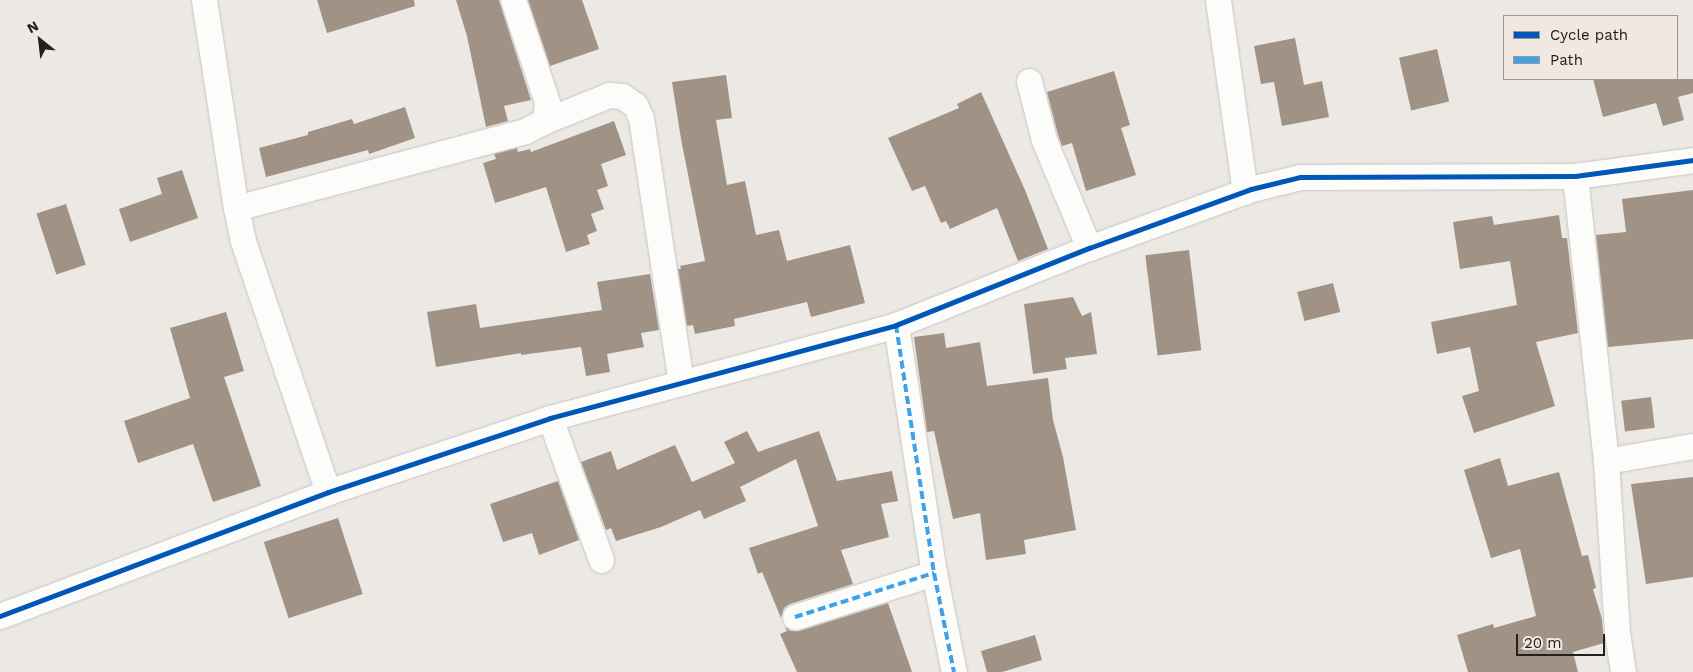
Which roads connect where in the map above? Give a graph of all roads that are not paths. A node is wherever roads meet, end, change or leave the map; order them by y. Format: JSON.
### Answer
{"nodes":[{"id":1,"x":204,"y":0,"type":"edge"},
{"id":2,"x":513,"y":0,"type":"edge"},
{"id":3,"x":1218,"y":0,"type":"edge"},
{"id":4,"x":1029,"y":80,"type":"dead end"},
{"id":5,"x":545,"y":121,"type":"junction"},
{"id":6,"x":1693,"y":160,"type":"edge"},
{"id":7,"x":1575,"y":176,"type":"junction"},
{"id":8,"x":1245,"y":192,"type":"junction"},
{"id":9,"x":236,"y":208,"type":"junction"},
{"id":10,"x":1089,"y":248,"type":"junction"},
{"id":11,"x":896,"y":325,"type":"junction"},
{"id":12,"x":681,"y":382,"type":"junction"},
{"id":13,"x":550,"y":418,"type":"junction"},
{"id":14,"x":1693,"y":446,"type":"edge"},
{"id":15,"x":1606,"y":461,"type":"junction"},
{"id":16,"x":328,"y":492,"type":"junction"},
{"id":17,"x":601,"y":560,"type":"dead end"},
{"id":18,"x":934,"y":573,"type":"junction"},
{"id":19,"x":0,"y":616,"type":"edge"},
{"id":20,"x":795,"y":617,"type":"dead end"},
{"id":21,"x":954,"y":672,"type":"edge"},
{"id":22,"x":1623,"y":672,"type":"edge"}],
"edges":[{"from":1,"to":9,"type":"street"},
{"from":2,"to":5,"type":"street"},
{"from":3,"to":8,"type":"street"},
{"from":4,"to":10,"type":"street"},
{"from":5,"to":9,"type":"street"},
{"from":5,"to":12,"type":"street"},
{"from":6,"to":7,"type":"street"},
{"from":7,"to":8,"type":"street"},
{"from":7,"to":15,"type":"street"},
{"from":8,"to":10,"type":"street"},
{"from":9,"to":16,"type":"street"},
{"from":10,"to":11,"type":"street"},
{"from":11,"to":12,"type":"street"},
{"from":11,"to":18,"type":"street"},
{"from":12,"to":13,"type":"street"},
{"from":13,"to":16,"type":"street"},
{"from":13,"to":17,"type":"street"},
{"from":14,"to":15,"type":"street"},
{"from":15,"to":22,"type":"street"},
{"from":16,"to":19,"type":"street"},
{"from":18,"to":20,"type":"street"},
{"from":18,"to":21,"type":"street"}]}
